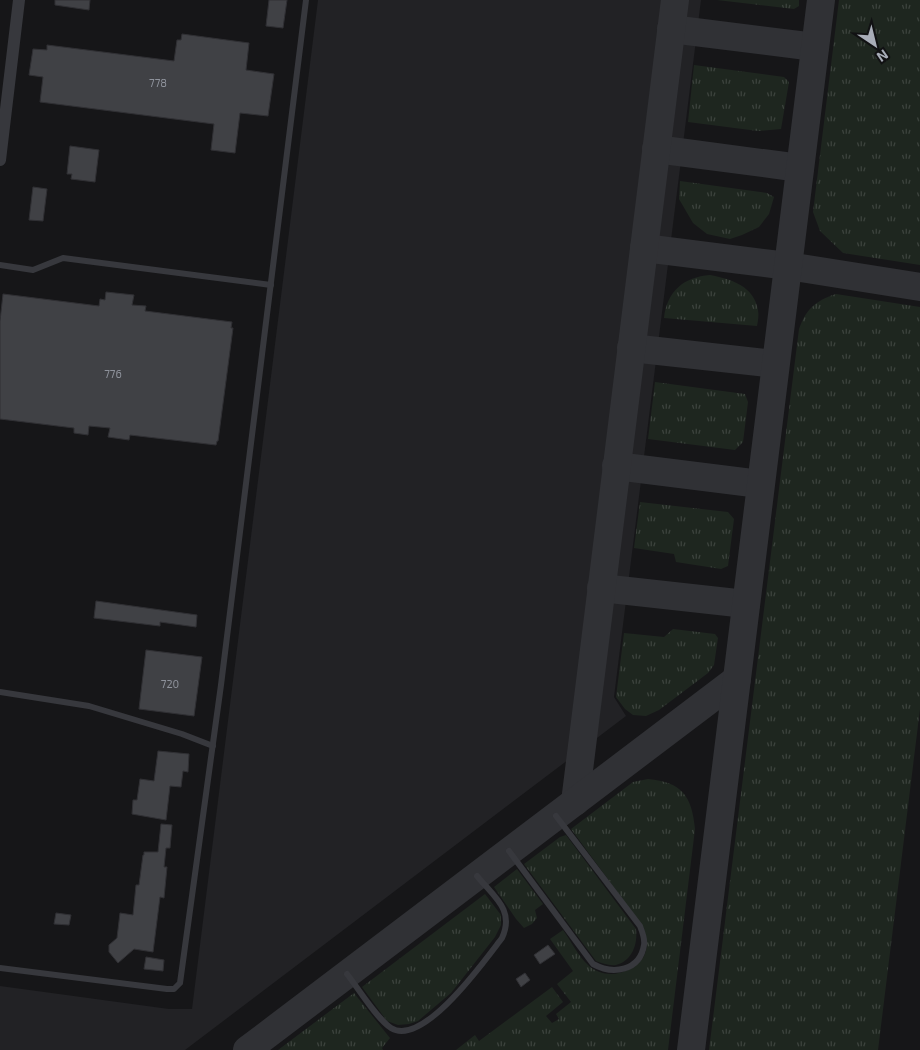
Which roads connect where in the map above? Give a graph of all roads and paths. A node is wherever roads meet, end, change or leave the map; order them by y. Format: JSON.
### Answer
{"nodes":[{"id":1,"x":19,"y":0,"type":"edge"},
{"id":2,"x":306,"y":0,"type":"edge"},
{"id":3,"x":0,"y":160,"type":"edge"},
{"id":4,"x":0,"y":265,"type":"edge"},
{"id":5,"x":271,"y":285,"type":"junction"},
{"id":6,"x":0,"y":692,"type":"edge"},
{"id":7,"x":213,"y":746,"type":"junction"},
{"id":8,"x":556,"y":816,"type":"dead end"},
{"id":9,"x":509,"y":852,"type":"dead end"},
{"id":10,"x":476,"y":876,"type":"dead end"},
{"id":11,"x":0,"y":968,"type":"edge"},
{"id":12,"x":347,"y":974,"type":"dead end"}],
"edges":[{"from":1,"to":3,"type":"street"},
{"from":2,"to":5,"type":"lane"},
{"from":4,"to":5,"type":"lane"},
{"from":5,"to":7,"type":"lane"},
{"from":6,"to":7,"type":"lane"},
{"from":7,"to":11,"type":"lane"},
{"from":8,"to":9,"type":"lane"},
{"from":10,"to":12,"type":"lane"}]}
